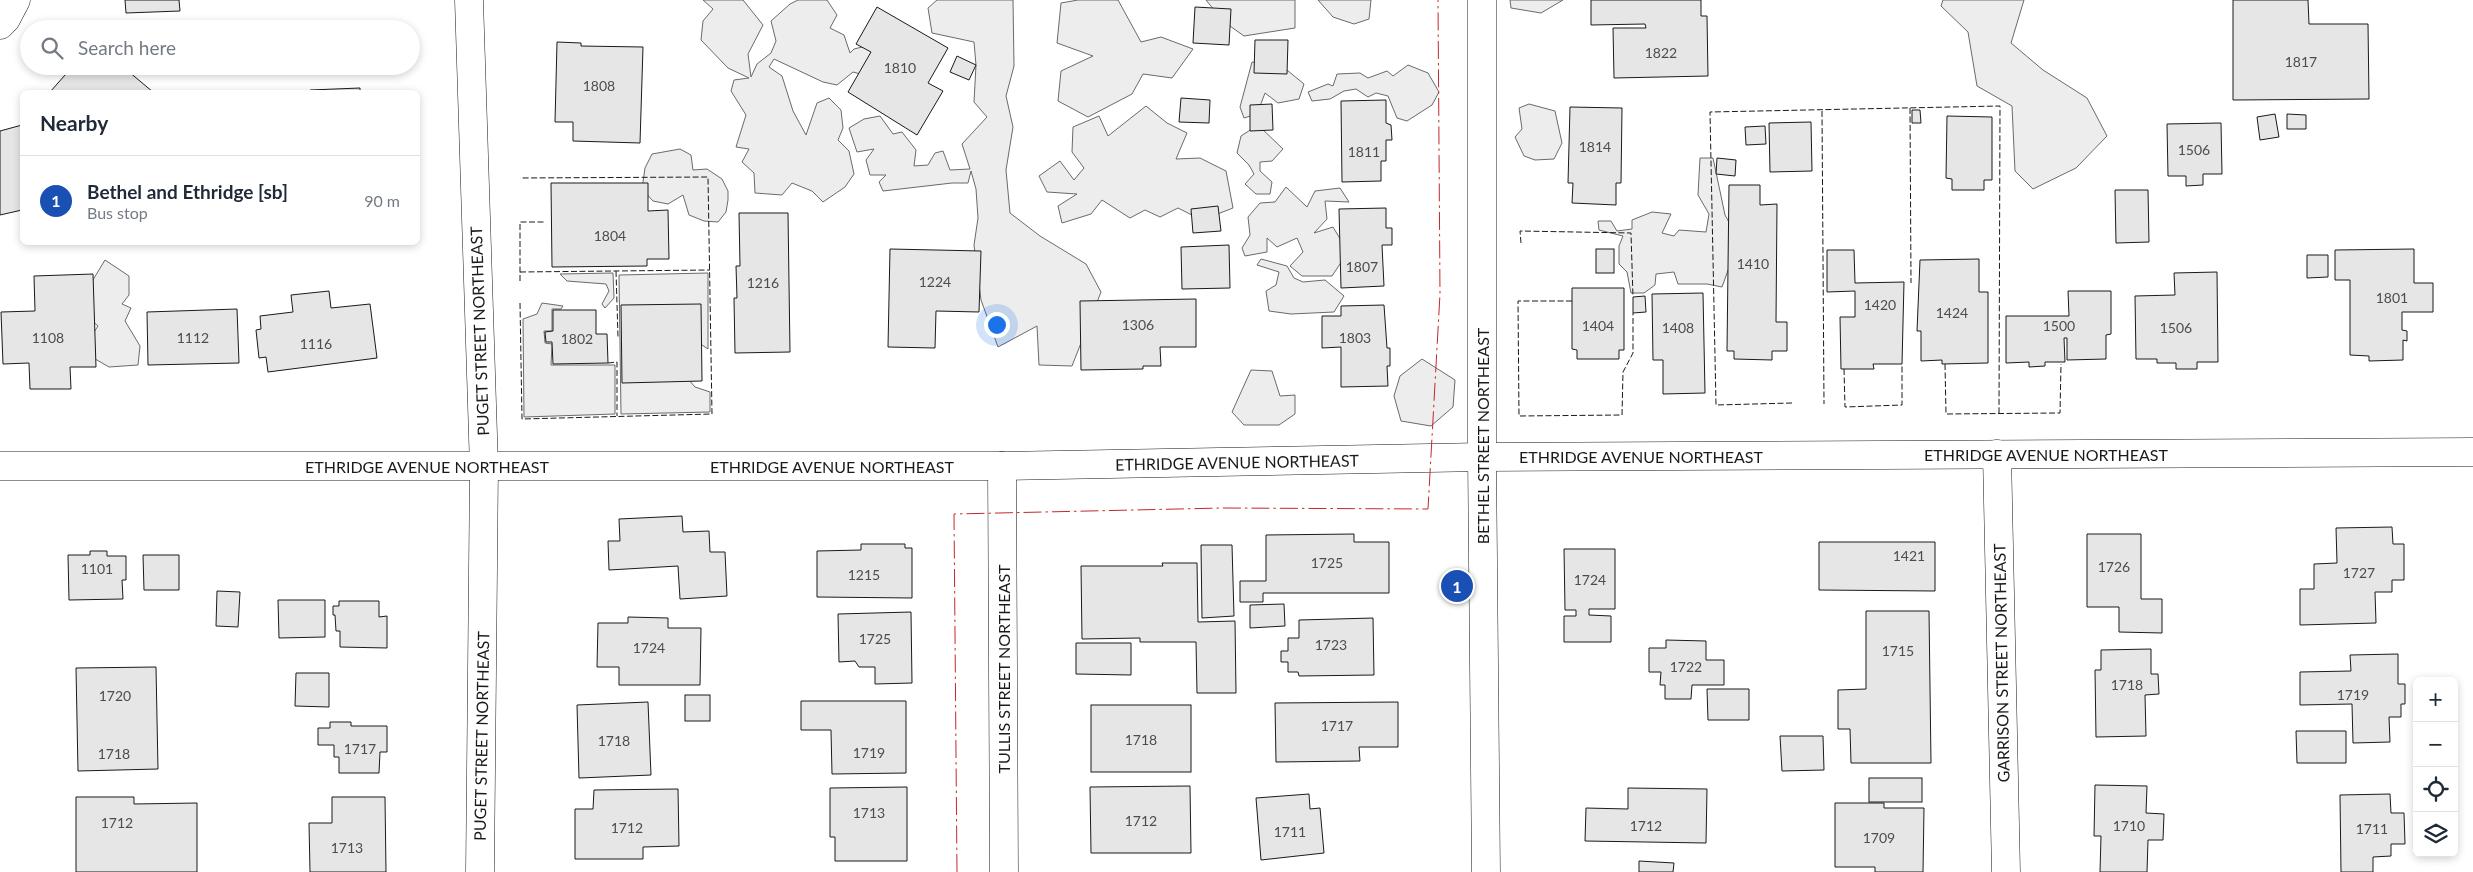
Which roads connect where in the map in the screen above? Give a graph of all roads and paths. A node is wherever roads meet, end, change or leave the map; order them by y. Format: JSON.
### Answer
{"nodes":[{"id":1,"x":16,"y":0,"type":"edge"},
{"id":2,"x":470,"y":0,"type":"edge"},
{"id":3,"x":1482,"y":0,"type":"edge"},
{"id":4,"x":0,"y":25,"type":"edge"},
{"id":5,"x":2473,"y":452,"type":"edge"},
{"id":6,"x":1997,"y":454,"type":"junction"},
{"id":7,"x":1482,"y":457,"type":"junction"},
{"id":8,"x":0,"y":466,"type":"edge"},
{"id":9,"x":1002,"y":466,"type":"junction"},
{"id":10,"x":484,"y":467,"type":"junction"},
{"id":11,"x":480,"y":872,"type":"edge"},
{"id":12,"x":1004,"y":872,"type":"edge"},
{"id":13,"x":1486,"y":872,"type":"edge"},
{"id":14,"x":2006,"y":872,"type":"edge"}],
"edges":[{"from":1,"to":4,"type":"street"},
{"from":2,"to":10,"type":"street","name":"PUGET STREET NORTHEAST"},
{"from":3,"to":7,"type":"street","name":"BETHEL STREET NORTHEAST"},
{"from":5,"to":6,"type":"street","name":"ETHRIDGE AVENUE NORTHEAST"},
{"from":6,"to":7,"type":"street","name":"ETHRIDGE AVENUE NORTHEAST"},
{"from":6,"to":14,"type":"street","name":"GARRISON STREET NORTHEAST"},
{"from":7,"to":9,"type":"street","name":"ETHRIDGE AVENUE NORTHEAST"},
{"from":7,"to":13,"type":"street","name":"BETHEL STREET NORTHEAST"},
{"from":8,"to":10,"type":"street","name":"ETHRIDGE AVENUE NORTHEAST"},
{"from":9,"to":10,"type":"street","name":"ETHRIDGE AVENUE NORTHEAST"},
{"from":9,"to":12,"type":"street","name":"TULLIS STREET NORTHEAST"},
{"from":10,"to":11,"type":"street","name":"PUGET STREET NORTHEAST"}]}
